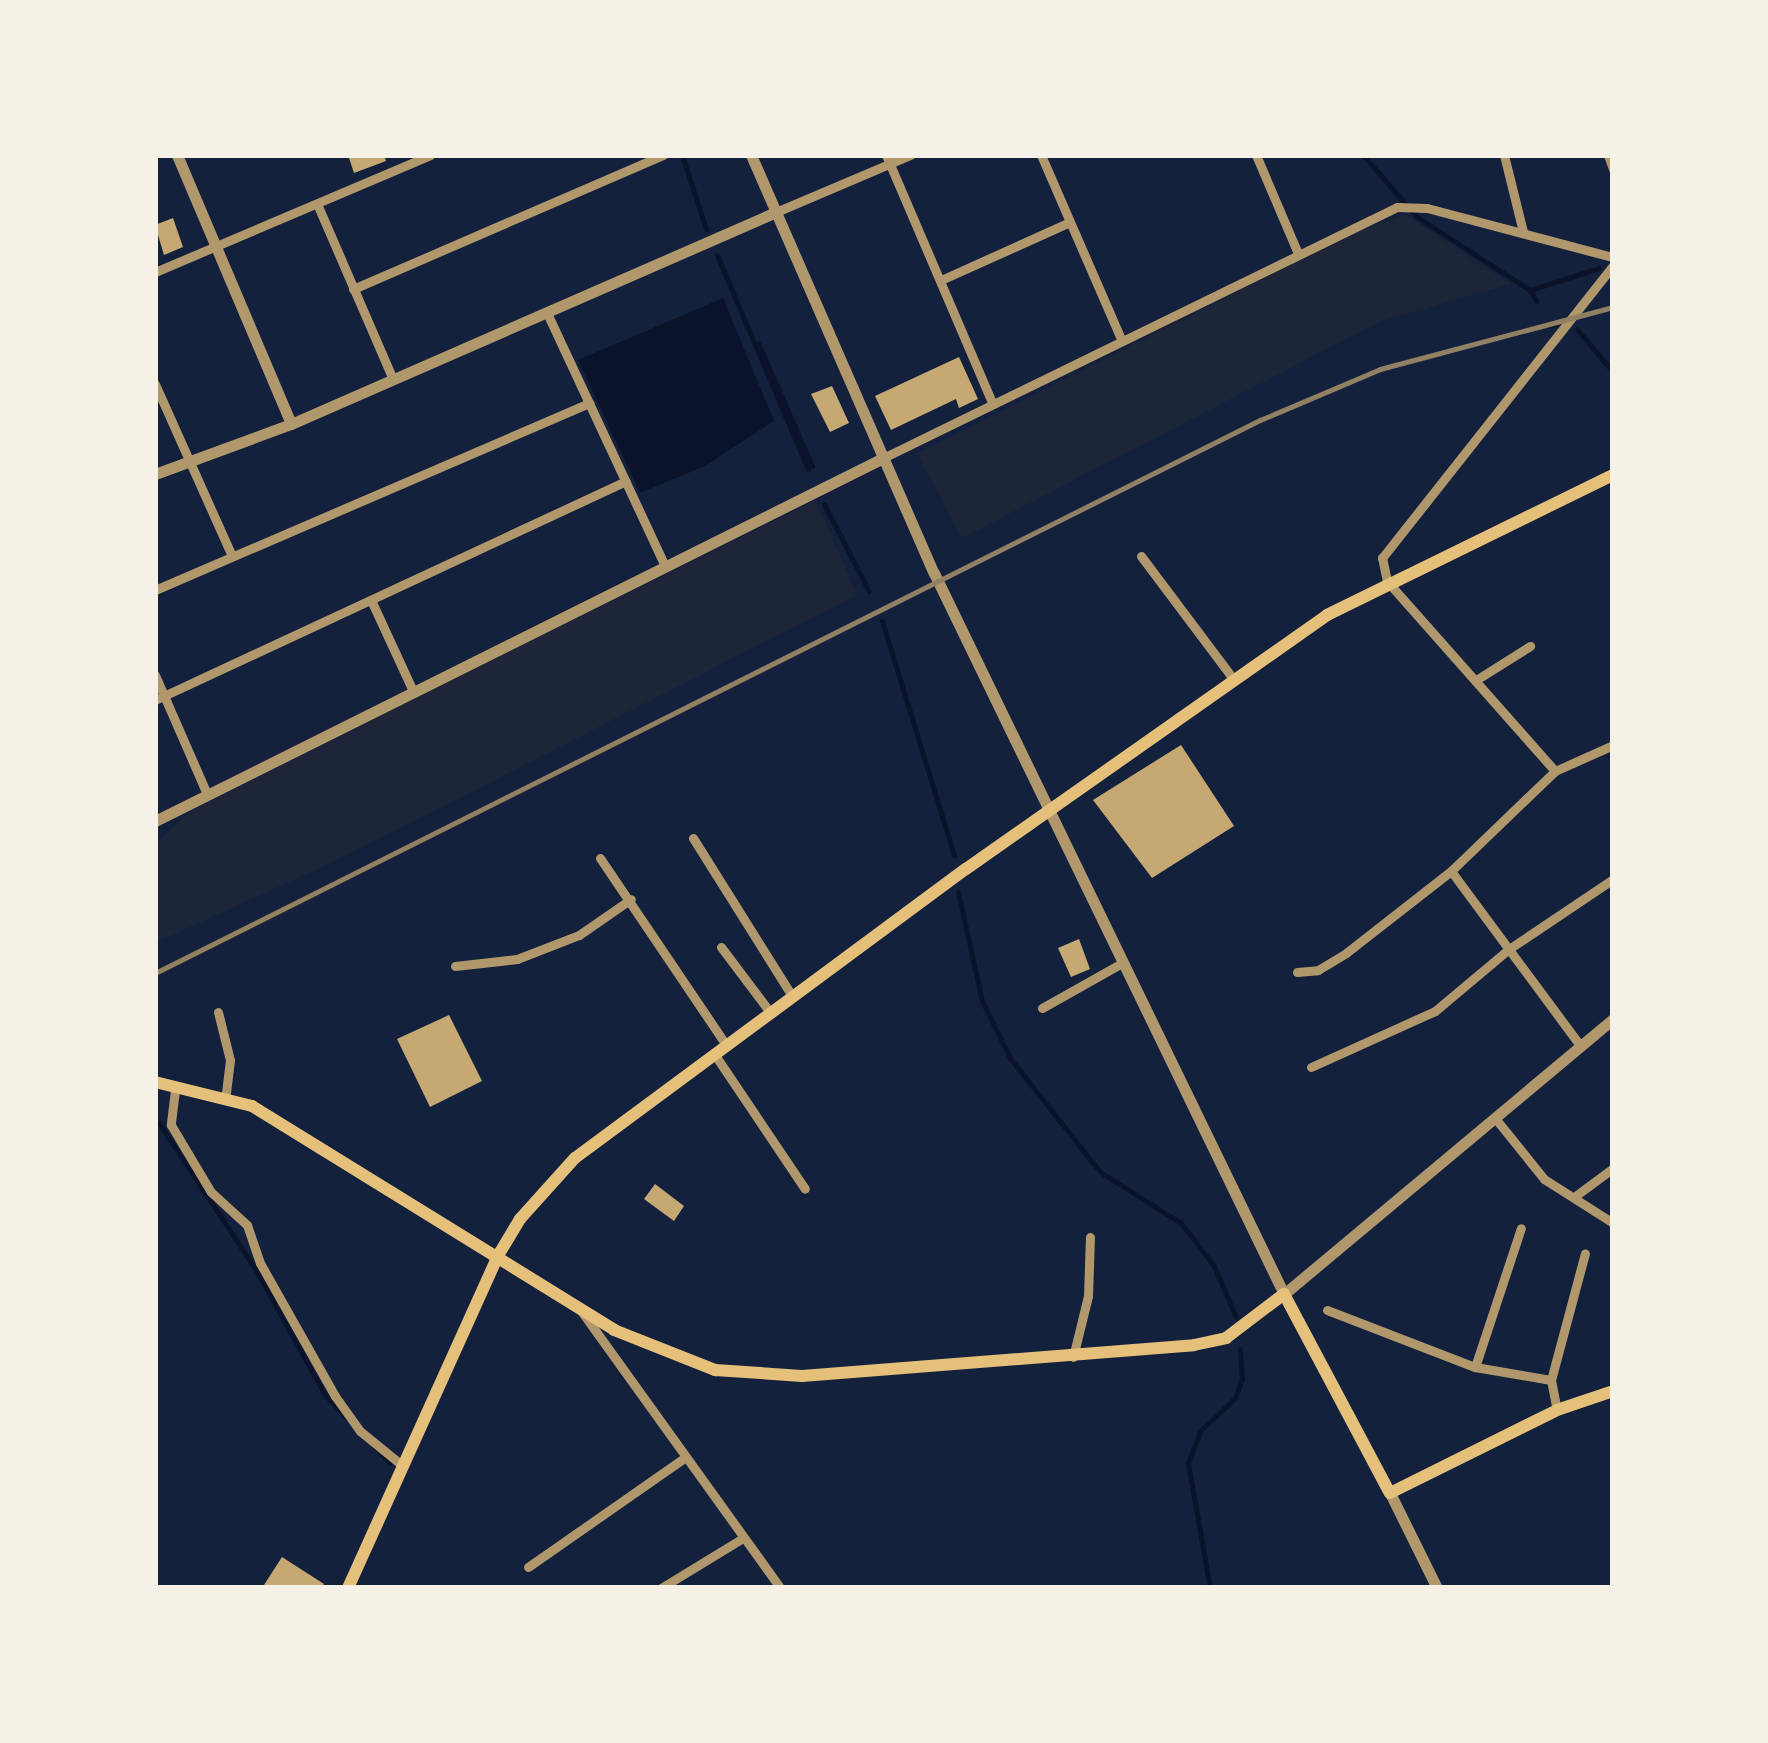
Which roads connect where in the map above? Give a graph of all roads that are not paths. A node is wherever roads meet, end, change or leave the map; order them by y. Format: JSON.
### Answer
{"nodes":[{"id":1,"x":177,"y":155,"type":"edge"},
{"id":2,"x":430,"y":155,"type":"edge"},
{"id":3,"x":663,"y":155,"type":"edge"},
{"id":4,"x":751,"y":155,"type":"edge"},
{"id":5,"x":910,"y":155,"type":"edge"},
{"id":6,"x":1041,"y":155,"type":"edge"},
{"id":7,"x":1269,"y":155,"type":"edge"},
{"id":8,"x":1504,"y":155,"type":"edge"},
{"id":9,"x":1608,"y":155,"type":"edge"},
{"id":10,"x":1257,"y":157,"type":"edge"},
{"id":11,"x":888,"y":159,"type":"edge"},
{"id":12,"x":1613,"y":169,"type":"edge"},
{"id":13,"x":318,"y":206,"type":"junction"},
{"id":14,"x":776,"y":212,"type":"junction"},
{"id":15,"x":1070,"y":222,"type":"junction"},
{"id":16,"x":1523,"y":232,"type":"junction"},
{"id":17,"x":216,"y":250,"type":"junction"},
{"id":18,"x":1297,"y":251,"type":"junction"},
{"id":19,"x":1613,"y":257,"type":"edge"},
{"id":20,"x":1613,"y":265,"type":"edge"},
{"id":21,"x":155,"y":272,"type":"edge"},
{"id":22,"x":941,"y":280,"type":"junction"},
{"id":23,"x":353,"y":289,"type":"junction"},
{"id":24,"x":548,"y":313,"type":"junction"},
{"id":25,"x":1120,"y":337,"type":"junction"},
{"id":26,"x":393,"y":379,"type":"junction"},
{"id":27,"x":155,"y":384,"type":"edge"},
{"id":28,"x":991,"y":400,"type":"junction"},
{"id":29,"x":589,"y":403,"type":"junction"},
{"id":30,"x":291,"y":424,"type":"junction"},
{"id":31,"x":883,"y":458,"type":"junction"},
{"id":32,"x":190,"y":463,"type":"junction"},
{"id":33,"x":155,"y":474,"type":"edge"},
{"id":34,"x":1610,"y":477,"type":"edge"},
{"id":35,"x":626,"y":481,"type":"junction"},
{"id":36,"x":230,"y":552,"type":"junction"},
{"id":37,"x":1141,"y":556,"type":"dead end"},
{"id":38,"x":666,"y":566,"type":"junction"},
{"id":39,"x":1386,"y":581,"type":"junction"},
{"id":40,"x":155,"y":590,"type":"edge"},
{"id":41,"x":371,"y":600,"type":"junction"},
{"id":42,"x":1530,"y":646,"type":"dead end"},
{"id":43,"x":155,"y":675,"type":"edge"},
{"id":44,"x":1234,"y":680,"type":"junction"},
{"id":45,"x":1476,"y":680,"type":"junction"},
{"id":46,"x":413,"y":690,"type":"junction"},
{"id":47,"x":160,"y":698,"type":"edge"},
{"id":48,"x":1613,"y":745,"type":"edge"},
{"id":49,"x":1555,"y":771,"type":"junction"},
{"id":50,"x":207,"y":794,"type":"junction"},
{"id":51,"x":1046,"y":810,"type":"junction"},
{"id":52,"x":155,"y":821,"type":"edge"},
{"id":53,"x":693,"y":838,"type":"dead end"},
{"id":54,"x":719,"y":854,"type":"dead end"},
{"id":55,"x":600,"y":858,"type":"dead end"},
{"id":56,"x":708,"y":861,"type":"junction"},
{"id":57,"x":1451,"y":871,"type":"junction"},
{"id":58,"x":1613,"y":879,"type":"edge"},
{"id":59,"x":631,"y":899,"type":"junction"},
{"id":60,"x":720,"y":947,"type":"dead end"},
{"id":61,"x":1509,"y":950,"type":"junction"},
{"id":62,"x":1120,"y":964,"type":"junction"},
{"id":63,"x":455,"y":966,"type":"dead end"},
{"id":64,"x":1298,"y":972,"type":"dead end"},
{"id":65,"x":792,"y":996,"type":"junction"},
{"id":66,"x":1042,"y":1008,"type":"dead end"},
{"id":67,"x":218,"y":1012,"type":"dead end"},
{"id":68,"x":770,"y":1012,"type":"junction"},
{"id":69,"x":1613,"y":1019,"type":"edge"},
{"id":70,"x":1579,"y":1044,"type":"junction"},
{"id":71,"x":727,"y":1046,"type":"junction"},
{"id":72,"x":714,"y":1055,"type":"junction"},
{"id":73,"x":1311,"y":1066,"type":"dead end"},
{"id":74,"x":155,"y":1082,"type":"edge"},
{"id":75,"x":174,"y":1090,"type":"junction"},
{"id":76,"x":226,"y":1095,"type":"junction"},
{"id":77,"x":169,"y":1113,"type":"junction"},
{"id":78,"x":1495,"y":1118,"type":"junction"},
{"id":79,"x":155,"y":1119,"type":"edge"},
{"id":80,"x":1613,"y":1168,"type":"edge"},
{"id":81,"x":805,"y":1189,"type":"dead end"},
{"id":82,"x":1574,"y":1197,"type":"junction"},
{"id":83,"x":1613,"y":1223,"type":"edge"},
{"id":84,"x":1521,"y":1228,"type":"dead end"},
{"id":85,"x":1090,"y":1236,"type":"dead end"},
{"id":86,"x":1584,"y":1253,"type":"dead end"},
{"id":87,"x":499,"y":1254,"type":"junction"},
{"id":88,"x":1284,"y":1294,"type":"junction"},
{"id":89,"x":580,"y":1310,"type":"junction"},
{"id":90,"x":1328,"y":1310,"type":"dead end"},
{"id":91,"x":1073,"y":1357,"type":"junction"},
{"id":92,"x":1475,"y":1366,"type":"junction"},
{"id":93,"x":1551,"y":1380,"type":"junction"},
{"id":94,"x":1613,"y":1391,"type":"edge"},
{"id":95,"x":1557,"y":1410,"type":"junction"},
{"id":96,"x":684,"y":1458,"type":"junction"},
{"id":97,"x":403,"y":1466,"type":"junction"},
{"id":98,"x":1390,"y":1493,"type":"junction"},
{"id":99,"x":743,"y":1538,"type":"junction"},
{"id":100,"x":528,"y":1567,"type":"dead end"},
{"id":101,"x":348,"y":1588,"type":"edge"},
{"id":102,"x":661,"y":1588,"type":"edge"},
{"id":103,"x":780,"y":1588,"type":"edge"},
{"id":104,"x":1437,"y":1588,"type":"edge"}],
"edges":[{"from":1,"to":17,"type":"street"},
{"from":2,"to":13,"type":"street"},
{"from":3,"to":23,"type":"street"},
{"from":4,"to":14,"type":"street"},
{"from":5,"to":11,"type":"street"},
{"from":6,"to":15,"type":"street"},
{"from":7,"to":10,"type":"street"},
{"from":8,"to":16,"type":"street"},
{"from":9,"to":12,"type":"street"},
{"from":10,"to":18,"type":"street"},
{"from":11,"to":14,"type":"street"},
{"from":11,"to":22,"type":"street"},
{"from":13,"to":17,"type":"street"},
{"from":13,"to":23,"type":"street"},
{"from":14,"to":24,"type":"street"},
{"from":14,"to":31,"type":"street"},
{"from":15,"to":22,"type":"street"},
{"from":15,"to":25,"type":"street"},
{"from":16,"to":18,"type":"street"},
{"from":16,"to":19,"type":"street"},
{"from":17,"to":21,"type":"street"},
{"from":17,"to":30,"type":"street"},
{"from":18,"to":25,"type":"street"},
{"from":20,"to":39,"type":"street"},
{"from":22,"to":28,"type":"street"},
{"from":23,"to":26,"type":"street"},
{"from":24,"to":26,"type":"street"},
{"from":24,"to":29,"type":"street"},
{"from":25,"to":28,"type":"street"},
{"from":26,"to":30,"type":"street"},
{"from":27,"to":32,"type":"street"},
{"from":28,"to":31,"type":"street"},
{"from":29,"to":35,"type":"street"},
{"from":29,"to":36,"type":"street"},
{"from":30,"to":32,"type":"street"},
{"from":31,"to":38,"type":"street"},
{"from":31,"to":51,"type":"street"},
{"from":32,"to":33,"type":"street"},
{"from":32,"to":36,"type":"street"},
{"from":34,"to":39,"type":"main road"},
{"from":35,"to":38,"type":"street"},
{"from":35,"to":41,"type":"street"},
{"from":36,"to":40,"type":"street"},
{"from":37,"to":44,"type":"street"},
{"from":38,"to":46,"type":"street"},
{"from":39,"to":44,"type":"main road"},
{"from":39,"to":45,"type":"street"},
{"from":41,"to":46,"type":"street"},
{"from":41,"to":47,"type":"street"},
{"from":42,"to":45,"type":"street"},
{"from":43,"to":47,"type":"street"},
{"from":44,"to":51,"type":"main road"},
{"from":45,"to":49,"type":"street"},
{"from":46,"to":50,"type":"street"},
{"from":47,"to":50,"type":"street"},
{"from":48,"to":49,"type":"street"},
{"from":49,"to":57,"type":"street"},
{"from":50,"to":52,"type":"street"},
{"from":51,"to":62,"type":"street"},
{"from":51,"to":65,"type":"main road"},
{"from":53,"to":56,"type":"street"},
{"from":54,"to":56,"type":"street"},
{"from":55,"to":59,"type":"street"},
{"from":56,"to":65,"type":"street"},
{"from":57,"to":61,"type":"street"},
{"from":57,"to":64,"type":"street"},
{"from":58,"to":61,"type":"street"},
{"from":59,"to":63,"type":"street"},
{"from":59,"to":71,"type":"street"},
{"from":60,"to":68,"type":"street"},
{"from":61,"to":70,"type":"street"},
{"from":61,"to":73,"type":"street"},
{"from":62,"to":66,"type":"street"},
{"from":62,"to":88,"type":"street"},
{"from":65,"to":68,"type":"main road"},
{"from":67,"to":76,"type":"street"},
{"from":68,"to":71,"type":"main road"},
{"from":69,"to":70,"type":"street"},
{"from":70,"to":78,"type":"street"},
{"from":71,"to":72,"type":"main road"},
{"from":72,"to":81,"type":"street"},
{"from":72,"to":87,"type":"main road"},
{"from":74,"to":75,"type":"main road"},
{"from":75,"to":76,"type":"main road"},
{"from":75,"to":77,"type":"street"},
{"from":76,"to":87,"type":"main road"},
{"from":77,"to":79,"type":"street"},
{"from":77,"to":97,"type":"street"},
{"from":78,"to":82,"type":"street"},
{"from":78,"to":88,"type":"street"},
{"from":80,"to":82,"type":"street"},
{"from":82,"to":83,"type":"street"},
{"from":84,"to":92,"type":"street"},
{"from":85,"to":91,"type":"street"},
{"from":86,"to":93,"type":"street"},
{"from":87,"to":89,"type":"main road"},
{"from":87,"to":97,"type":"main road"},
{"from":88,"to":91,"type":"main road"},
{"from":88,"to":98,"type":"main road"},
{"from":89,"to":91,"type":"main road"},
{"from":89,"to":96,"type":"street"},
{"from":90,"to":92,"type":"street"},
{"from":92,"to":93,"type":"street"},
{"from":93,"to":95,"type":"street"},
{"from":94,"to":95,"type":"main road"},
{"from":95,"to":98,"type":"main road"},
{"from":96,"to":99,"type":"street"},
{"from":96,"to":100,"type":"street"},
{"from":97,"to":101,"type":"main road"},
{"from":98,"to":104,"type":"street"},
{"from":99,"to":102,"type":"street"},
{"from":99,"to":103,"type":"street"}]}
